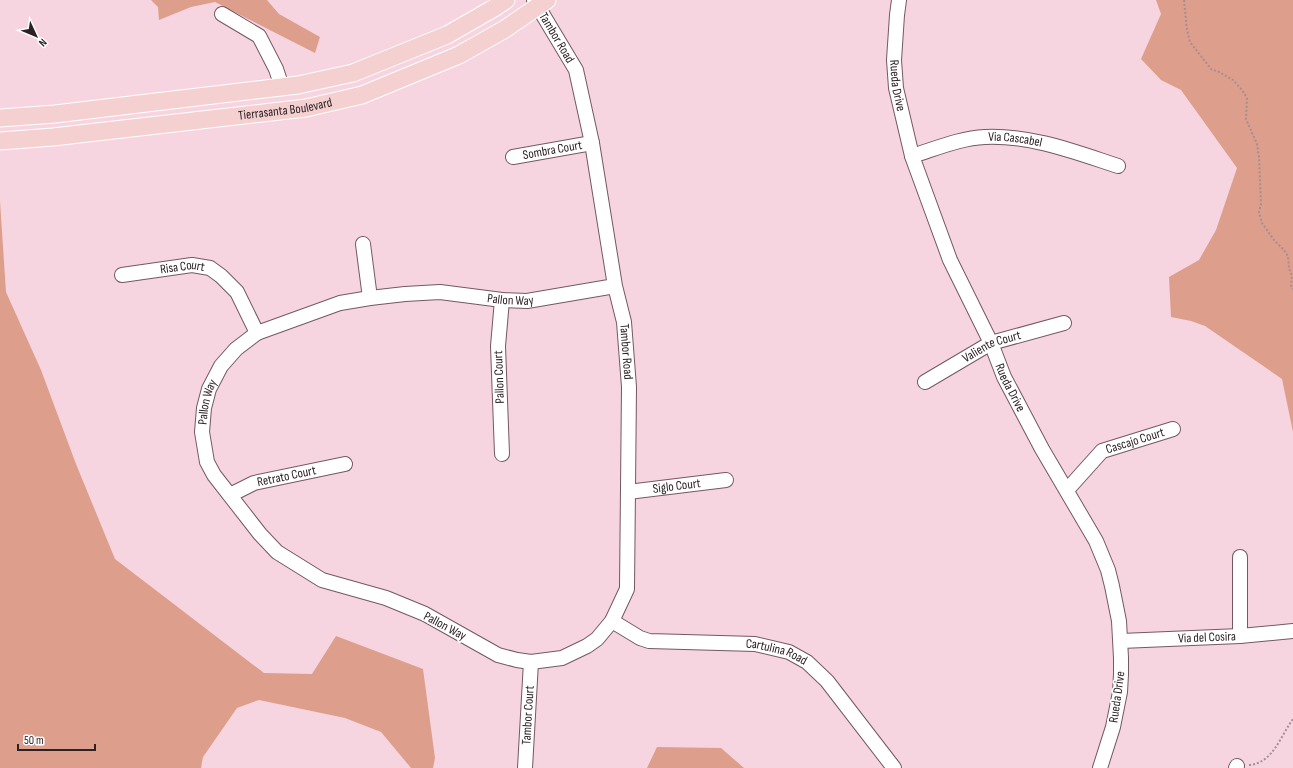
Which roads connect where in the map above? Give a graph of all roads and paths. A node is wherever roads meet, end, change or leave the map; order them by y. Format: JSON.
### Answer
{"nodes":[{"id":1,"x":506,"y":0,"type":"edge"},
{"id":2,"x":899,"y":0,"type":"edge"},
{"id":3,"x":1184,"y":0,"type":"edge"},
{"id":4,"x":540,"y":2,"type":"edge"},
{"id":5,"x":222,"y":14,"type":"dead end"},
{"id":6,"x":282,"y":87,"type":"junction"},
{"id":7,"x":0,"y":118,"type":"edge"},
{"id":8,"x":0,"y":141,"type":"edge"},
{"id":9,"x":592,"y":143,"type":"junction"},
{"id":10,"x":912,"y":156,"type":"junction"},
{"id":11,"x":513,"y":157,"type":"dead end"},
{"id":12,"x":1118,"y":166,"type":"dead end"},
{"id":13,"x":363,"y":244,"type":"dead end"},
{"id":14,"x":122,"y":274,"type":"dead end"},
{"id":15,"x":615,"y":286,"type":"junction"},
{"id":16,"x":1293,"y":289,"type":"edge"},
{"id":17,"x":370,"y":298,"type":"junction"},
{"id":18,"x":502,"y":300,"type":"junction"},
{"id":19,"x":1064,"y":323,"type":"dead end"},
{"id":20,"x":257,"y":333,"type":"junction"},
{"id":21,"x":991,"y":343,"type":"junction"},
{"id":22,"x":925,"y":382,"type":"dead end"},
{"id":23,"x":1173,"y":429,"type":"dead end"},
{"id":24,"x":502,"y":454,"type":"dead end"},
{"id":25,"x":345,"y":464,"type":"dead end"},
{"id":26,"x":726,"y":480,"type":"dead end"},
{"id":27,"x":1067,"y":490,"type":"junction"},
{"id":28,"x":628,"y":492,"type":"junction"},
{"id":29,"x":230,"y":494,"type":"junction"},
{"id":30,"x":1240,"y":557,"type":"dead end"},
{"id":31,"x":612,"y":621,"type":"junction"},
{"id":32,"x":1293,"y":631,"type":"edge"},
{"id":33,"x":1240,"y":636,"type":"junction"},
{"id":34,"x":1121,"y":641,"type":"junction"},
{"id":35,"x":531,"y":662,"type":"junction"},
{"id":36,"x":1293,"y":719,"type":"edge"},
{"id":37,"x":1237,"y":767,"type":"edge"},
{"id":38,"x":525,"y":768,"type":"edge"},
{"id":39,"x":894,"y":768,"type":"edge"},
{"id":40,"x":1100,"y":768,"type":"edge"}],
"edges":[{"from":1,"to":6,"type":"main road","name":"Tierrasanta Boulevard"},
{"from":2,"to":10,"type":"street","name":"Rueda Drive"},
{"from":3,"to":16,"type":"path"},
{"from":4,"to":8,"type":"main road","name":"Tierrasanta Boulevard"},
{"from":4,"to":9,"type":"street","name":"Tambor Road"},
{"from":5,"to":6,"type":"street"},
{"from":6,"to":7,"type":"main road","name":"Tierrasanta Boulevard"},
{"from":9,"to":11,"type":"street","name":"Sombra Court"},
{"from":9,"to":15,"type":"street","name":"Tambor Road"},
{"from":10,"to":12,"type":"street","name":"Via Cascabel"},
{"from":10,"to":21,"type":"street","name":"Rueda Drive"},
{"from":13,"to":17,"type":"street"},
{"from":14,"to":20,"type":"street","name":"Risa Court"},
{"from":15,"to":18,"type":"street","name":"Pallon Way"},
{"from":15,"to":28,"type":"street","name":"Tambor Road"},
{"from":17,"to":18,"type":"street","name":"Pallon Way"},
{"from":17,"to":20,"type":"street","name":"Pallon Way"},
{"from":18,"to":24,"type":"street","name":"Pallon Court"},
{"from":19,"to":21,"type":"street","name":"Valiente Court"},
{"from":20,"to":29,"type":"street","name":"Pallon Way"},
{"from":21,"to":22,"type":"street","name":"Valiente Court"},
{"from":21,"to":27,"type":"street","name":"Rueda Drive"},
{"from":23,"to":27,"type":"street","name":"Cascajo Court"},
{"from":25,"to":29,"type":"street","name":"Retrato Court"},
{"from":26,"to":28,"type":"street","name":"Siglo Court"},
{"from":27,"to":34,"type":"street","name":"Rueda Drive"},
{"from":28,"to":31,"type":"street","name":"Tambor Road"},
{"from":29,"to":35,"type":"street","name":"Pallon Way"},
{"from":30,"to":33,"type":"street"},
{"from":31,"to":35,"type":"street","name":"Tambor Road"},
{"from":31,"to":39,"type":"street","name":"Cartulina Road"},
{"from":32,"to":33,"type":"street","name":"Via del Cosira"},
{"from":33,"to":34,"type":"street","name":"Via del Cosira"},
{"from":34,"to":40,"type":"street","name":"Rueda Drive"},
{"from":35,"to":38,"type":"street","name":"Tambor Court"},
{"from":36,"to":37,"type":"path"}]}
